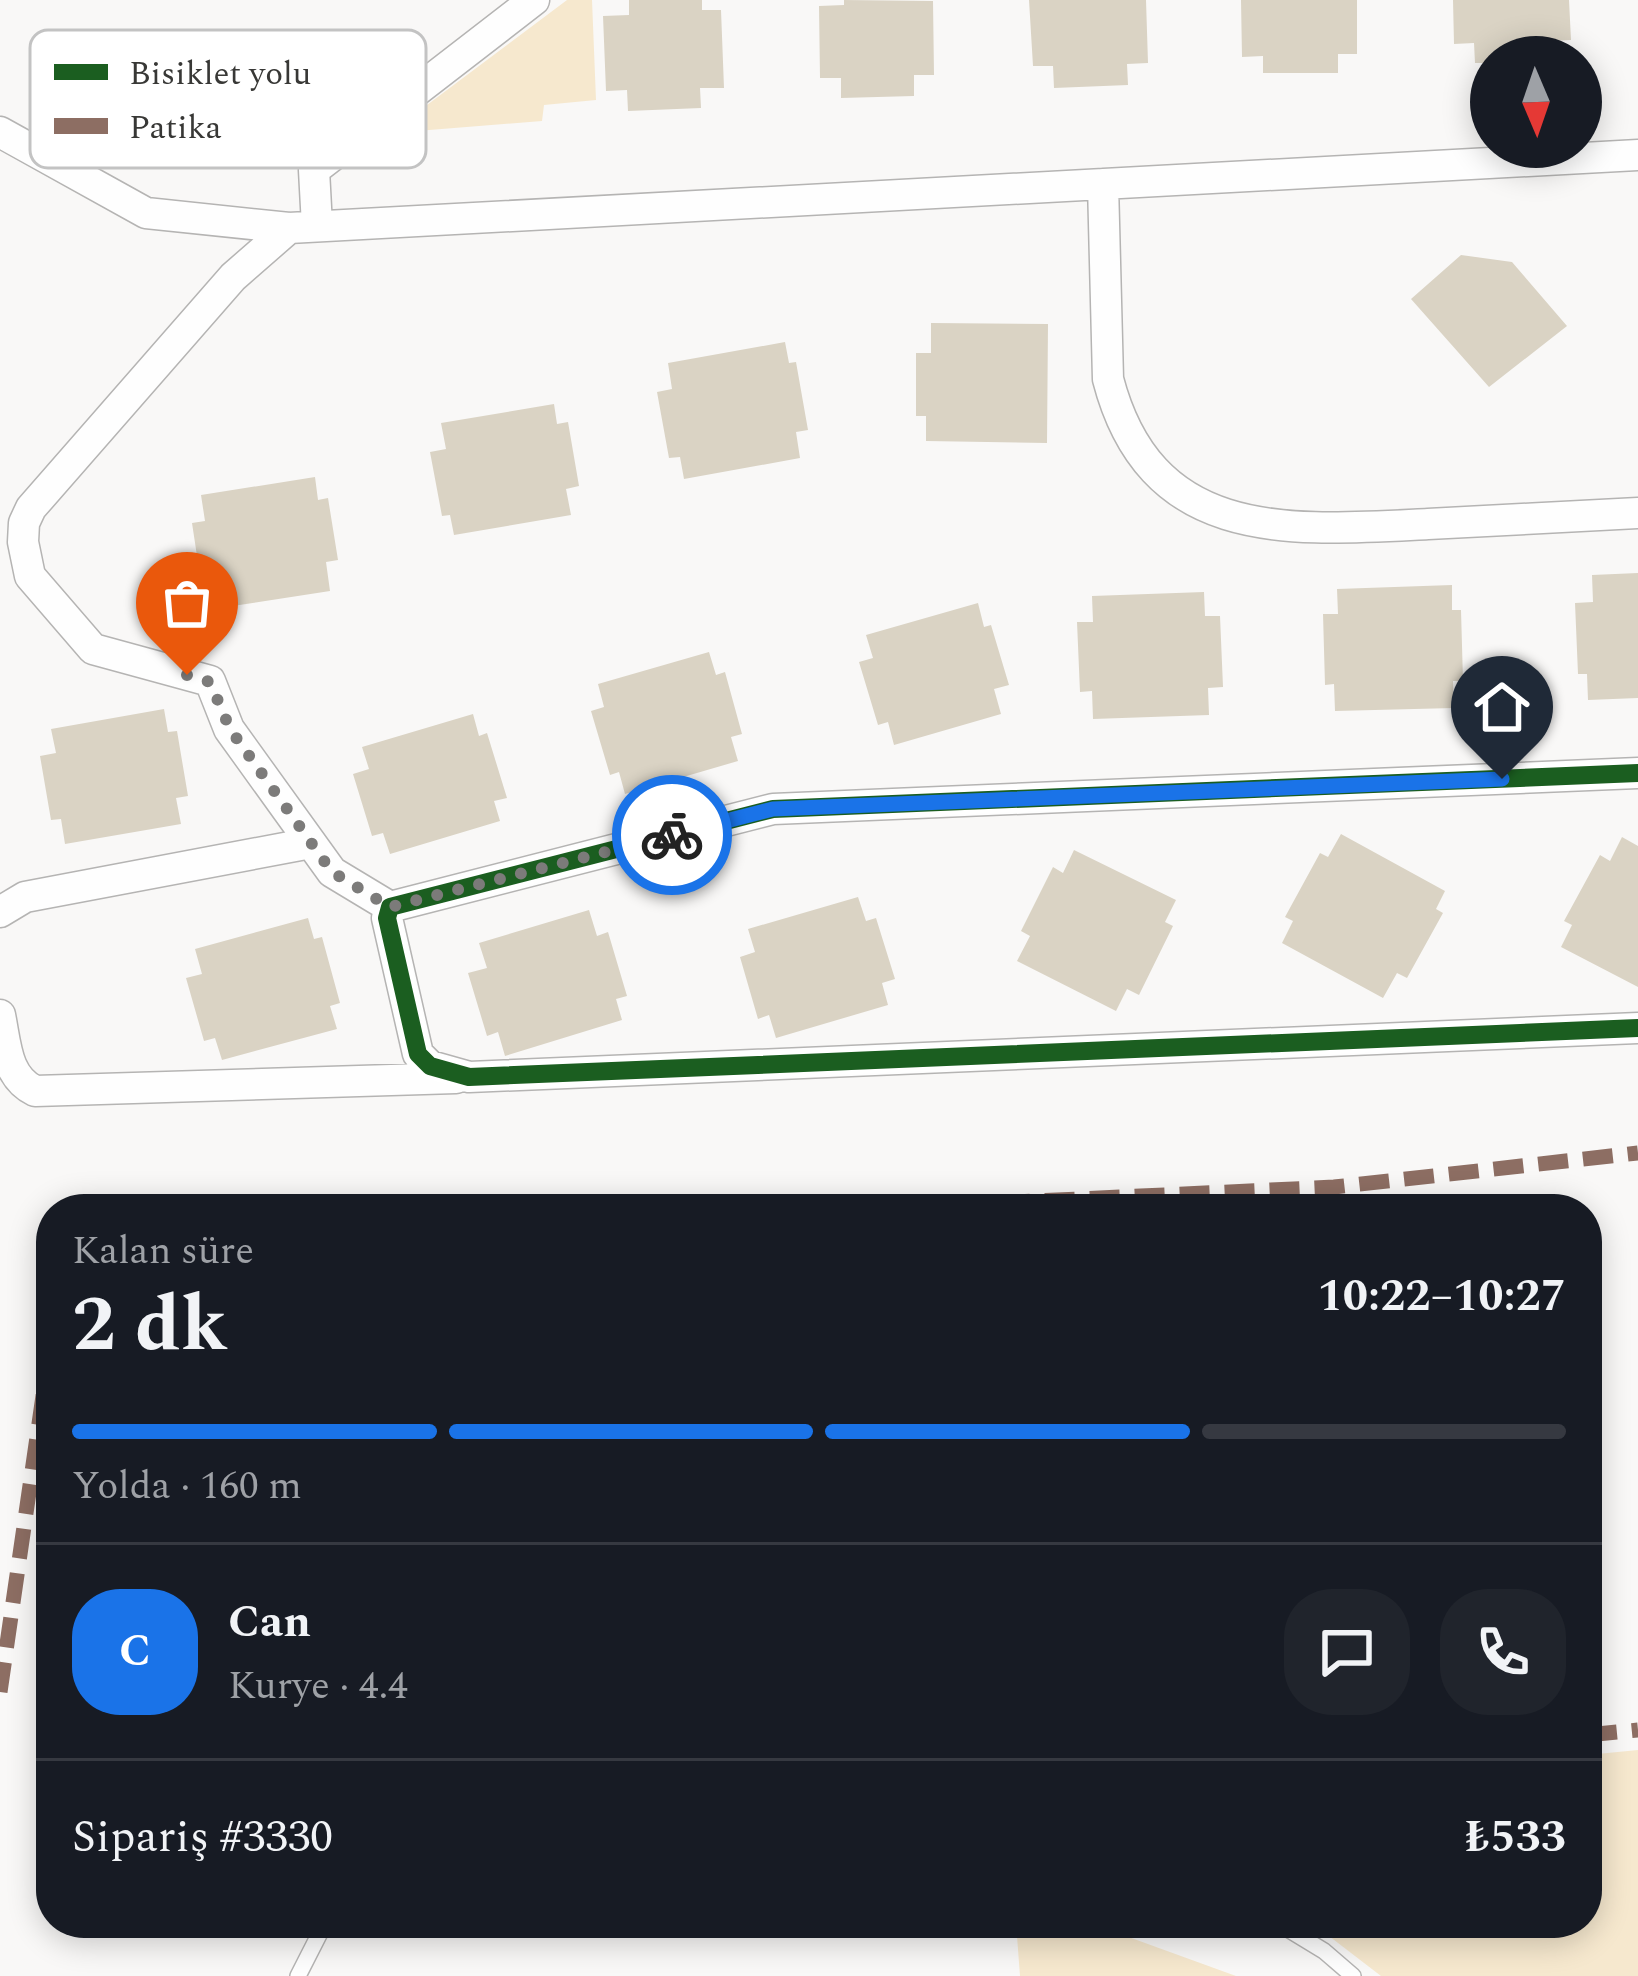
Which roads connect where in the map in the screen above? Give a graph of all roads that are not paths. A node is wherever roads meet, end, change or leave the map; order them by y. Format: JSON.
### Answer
{"nodes":[{"id":1,"x":534,"y":0,"type":"edge"},
{"id":2,"x":426,"y":83,"type":"edge"},
{"id":3,"x":0,"y":132,"type":"edge"},
{"id":4,"x":30,"y":149,"type":"edge"},
{"id":5,"x":1638,"y":155,"type":"edge"},
{"id":6,"x":65,"y":168,"type":"edge"},
{"id":7,"x":317,"y":168,"type":"edge"},
{"id":8,"x":1103,"y":184,"type":"junction"},
{"id":9,"x":303,"y":227,"type":"junction"},
{"id":10,"x":1638,"y":513,"type":"edge"},
{"id":11,"x":12,"y":527,"type":"edge"},
{"id":12,"x":1638,"y":773,"type":"edge"},
{"id":13,"x":311,"y":843,"type":"junction"},
{"id":14,"x":390,"y":907,"type":"junction"},
{"id":15,"x":0,"y":912,"type":"edge"},
{"id":16,"x":0,"y":1015,"type":"edge"},
{"id":17,"x":1638,"y":1028,"type":"edge"},
{"id":18,"x":469,"y":1077,"type":"junction"},
{"id":19,"x":10,"y":1084,"type":"edge"},
{"id":20,"x":318,"y":1938,"type":"edge"},
{"id":21,"x":1303,"y":1938,"type":"edge"},
{"id":22,"x":298,"y":1976,"type":"edge"},
{"id":23,"x":1353,"y":1976,"type":"edge"}],
"edges":[{"from":1,"to":2,"type":"street"},
{"from":3,"to":4,"type":"street"},
{"from":5,"to":8,"type":"street"},
{"from":6,"to":9,"type":"street"},
{"from":7,"to":9,"type":"street"},
{"from":8,"to":9,"type":"street"},
{"from":8,"to":10,"type":"street"},
{"from":9,"to":11,"type":"street"},
{"from":11,"to":13,"type":"street"},
{"from":12,"to":14,"type":"street"},
{"from":13,"to":14,"type":"street"},
{"from":13,"to":15,"type":"street"},
{"from":14,"to":18,"type":"street"},
{"from":16,"to":19,"type":"street"},
{"from":17,"to":18,"type":"street"},
{"from":18,"to":19,"type":"street"},
{"from":20,"to":22,"type":"lane"},
{"from":21,"to":23,"type":"lane"}]}
